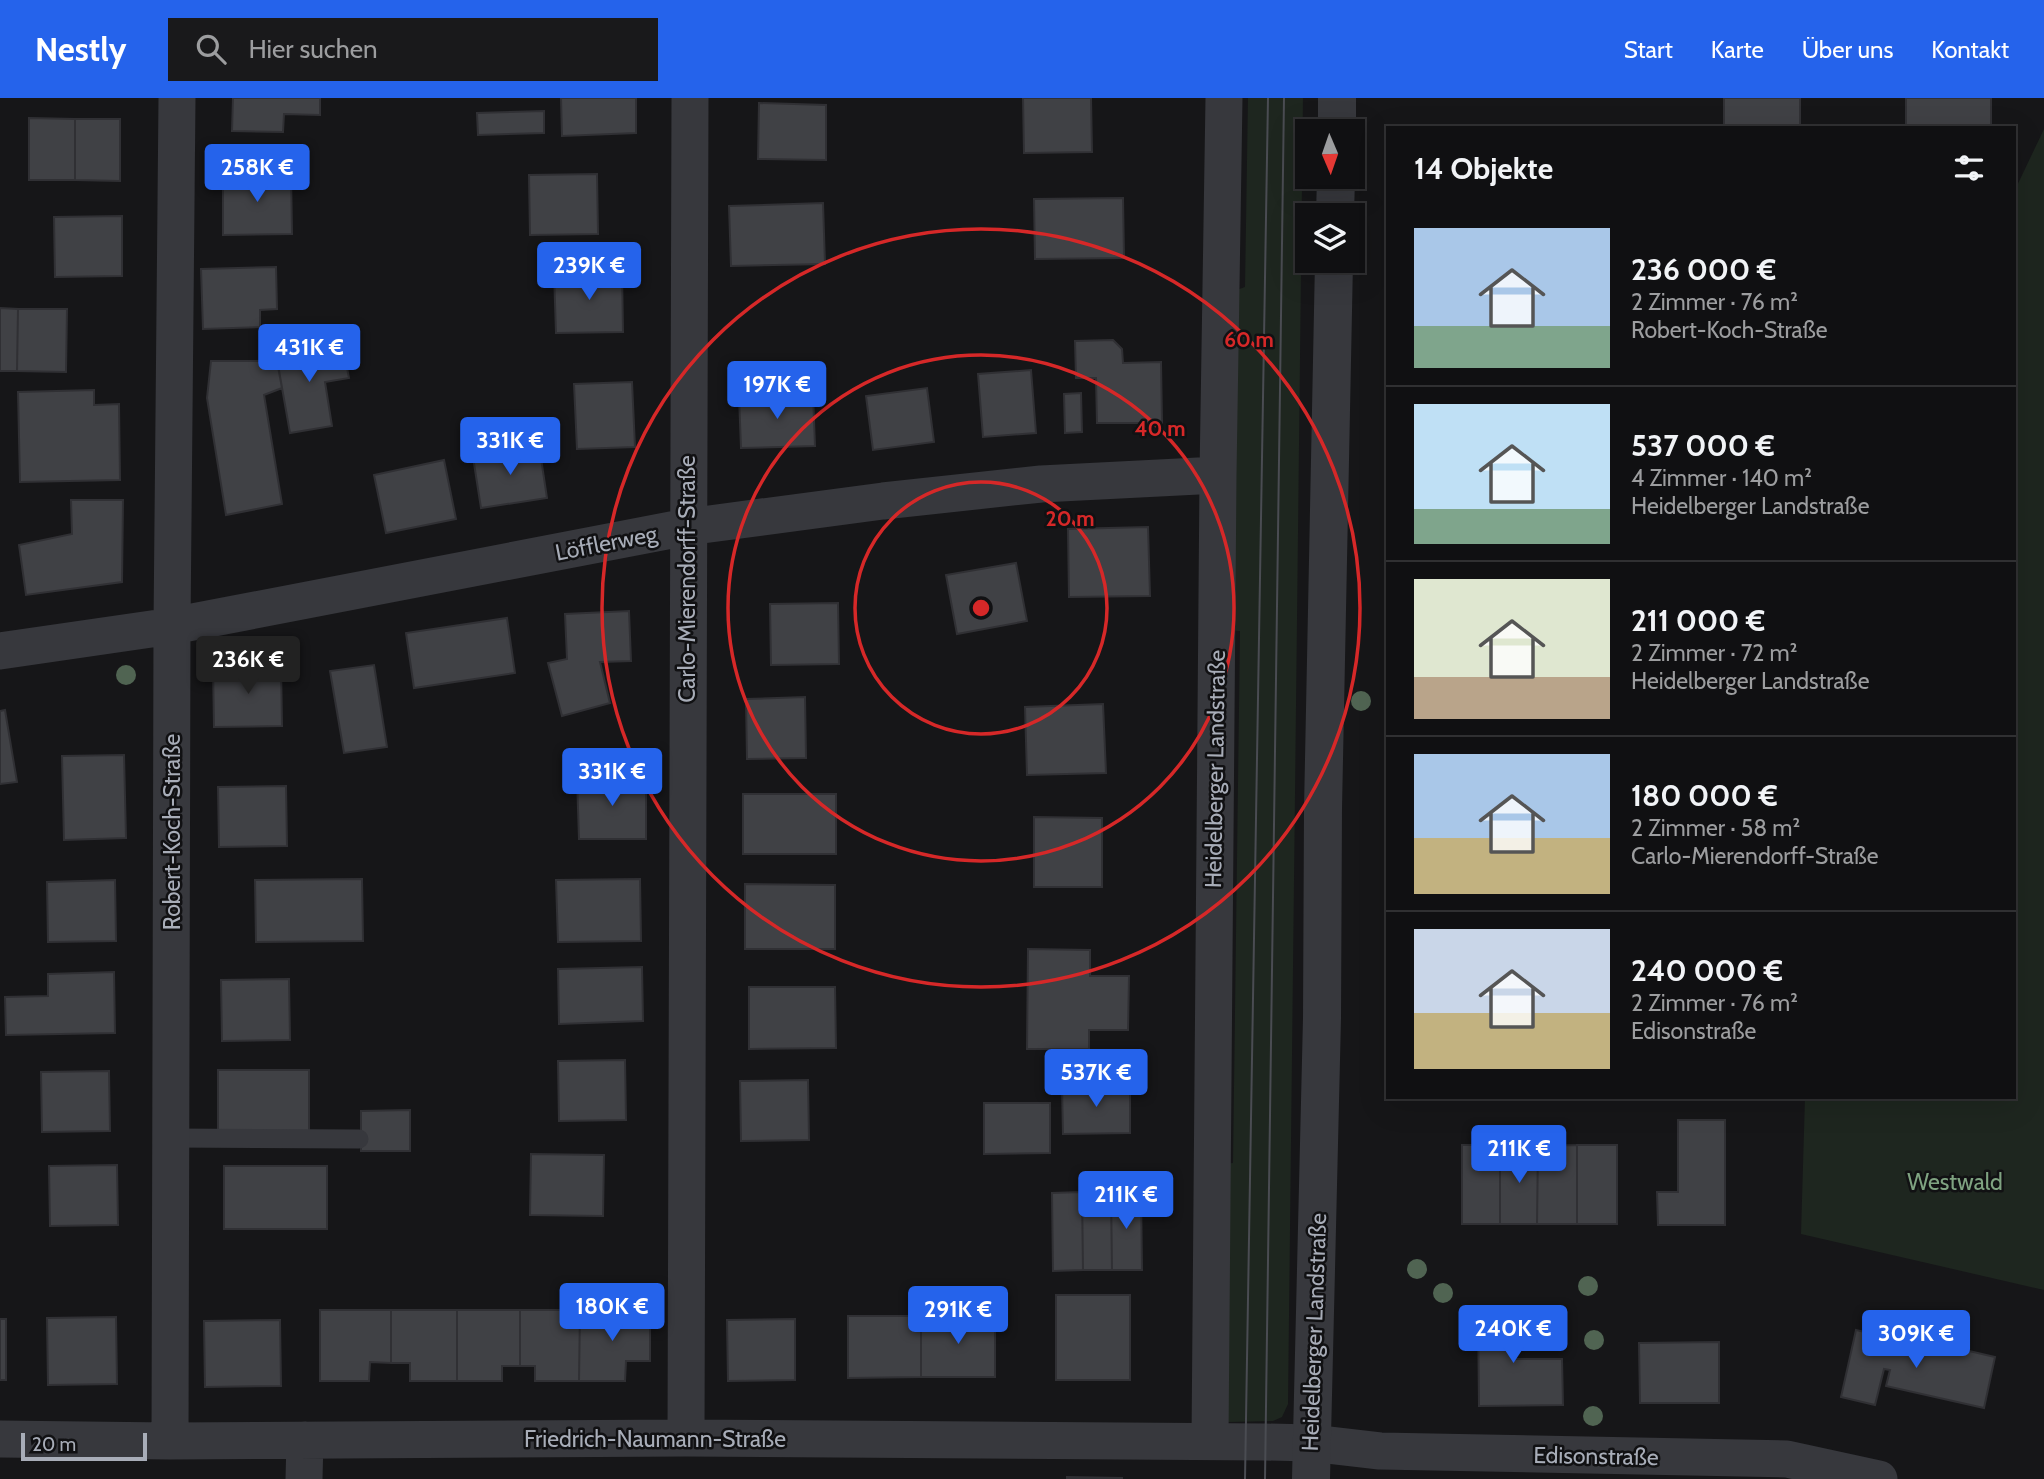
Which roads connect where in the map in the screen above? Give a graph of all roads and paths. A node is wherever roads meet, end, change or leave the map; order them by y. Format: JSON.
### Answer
{"nodes":[{"id":1,"x":177,"y":98,"type":"edge"},
{"id":2,"x":690,"y":98,"type":"edge"},
{"id":3,"x":1224,"y":98,"type":"edge"},
{"id":4,"x":1337,"y":98,"type":"edge"},
{"id":5,"x":1337,"y":119,"type":"edge"},
{"id":6,"x":1334,"y":273,"type":"edge"},
{"id":7,"x":1218,"y":475,"type":"junction"},
{"id":8,"x":687,"y":527,"type":"junction"},
{"id":9,"x":172,"y":626,"type":"junction"},
{"id":10,"x":0,"y":651,"type":"edge"},
{"id":11,"x":171,"y":1138,"type":"junction"},
{"id":12,"x":359,"y":1139,"type":"dead end"},
{"id":13,"x":685,"y":1438,"type":"junction"},
{"id":14,"x":0,"y":1439,"type":"edge"},
{"id":15,"x":305,"y":1440,"type":"junction"},
{"id":16,"x":170,"y":1441,"type":"junction"},
{"id":17,"x":1210,"y":1441,"type":"junction"},
{"id":18,"x":1311,"y":1461,"type":"edge"},
{"id":19,"x":304,"y":1479,"type":"edge"},
{"id":20,"x":1879,"y":1479,"type":"edge"}],
"edges":[{"from":1,"to":9,"type":"street","name":"Robert-Koch-Straße"},
{"from":2,"to":8,"type":"street","name":"Carlo-Mierendorff-Straße"},
{"from":3,"to":7,"type":"street","name":"Heidelberger Landstraße"},
{"from":4,"to":5,"type":"street"},
{"from":6,"to":18,"type":"street","name":"Heidelberger Landstraße"},
{"from":7,"to":8,"type":"street","name":"Löfflerweg"},
{"from":7,"to":17,"type":"street","name":"Heidelberger Landstraße"},
{"from":8,"to":9,"type":"street","name":"Löfflerweg"},
{"from":8,"to":13,"type":"street","name":"Carlo-Mierendorff-Straße"},
{"from":9,"to":10,"type":"street","name":"Löfflerweg"},
{"from":9,"to":11,"type":"street","name":"Robert-Koch-Straße"},
{"from":11,"to":12,"type":"lane"},
{"from":11,"to":16,"type":"street","name":"Robert-Koch-Straße"},
{"from":13,"to":15,"type":"street","name":"Friedrich-Naumann-Straße"},
{"from":13,"to":17,"type":"street","name":"Friedrich-Naumann-Straße"},
{"from":14,"to":16,"type":"street","name":"Friedrich-Naumann-Straße"},
{"from":15,"to":16,"type":"street","name":"Friedrich-Naumann-Straße"},
{"from":15,"to":19,"type":"street"},
{"from":17,"to":18,"type":"street","name":"Friedrich-Naumann-Straße"},
{"from":18,"to":20,"type":"street","name":"Edisonstraße"}]}
